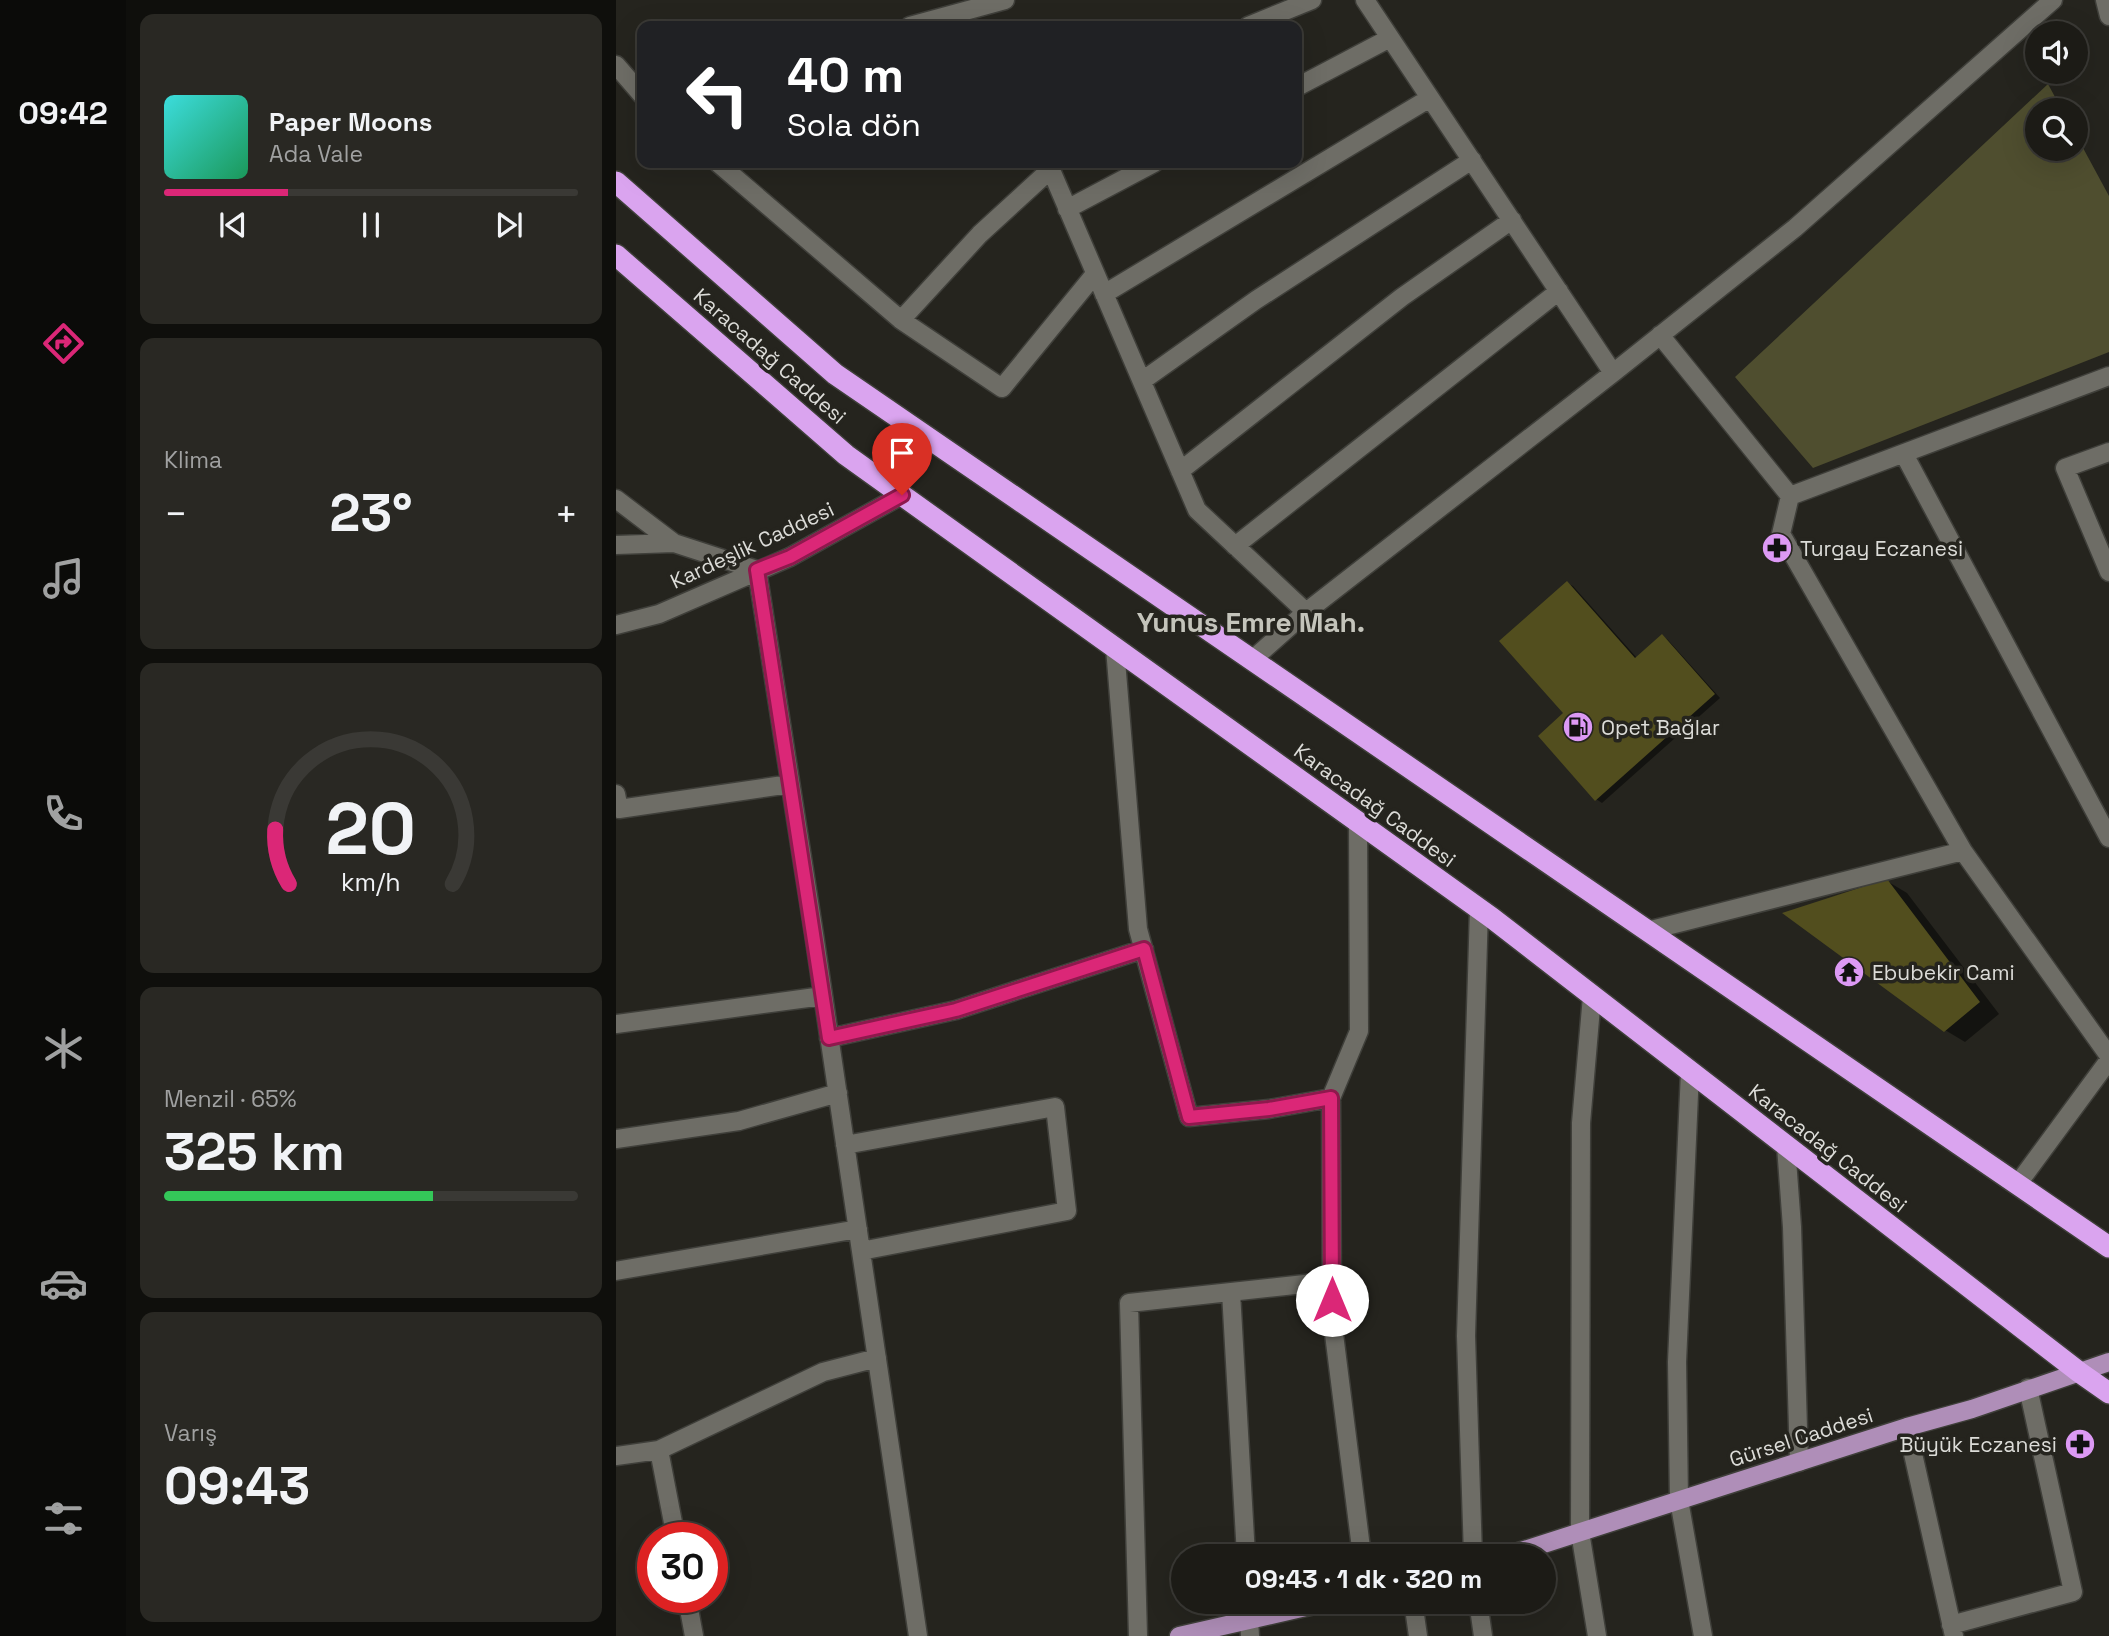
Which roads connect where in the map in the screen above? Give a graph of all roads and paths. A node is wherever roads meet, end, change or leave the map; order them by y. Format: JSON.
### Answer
{"nodes":[{"id":1,"x":1005,"y":0,"type":"edge"},
{"id":2,"x":1312,"y":0,"type":"edge"},
{"id":3,"x":1365,"y":0,"type":"edge"},
{"id":4,"x":2053,"y":0,"type":"edge"},
{"id":5,"x":2105,"y":0,"type":"edge"},
{"id":6,"x":966,"y":5,"type":"edge"},
{"id":7,"x":2109,"y":16,"type":"edge"},
{"id":8,"x":923,"y":21,"type":"edge"},
{"id":9,"x":977,"y":21,"type":"edge"},
{"id":10,"x":1260,"y":21,"type":"edge"},
{"id":11,"x":1390,"y":38,"type":"junction"},
{"id":12,"x":616,"y":65,"type":"edge"},
{"id":13,"x":1302,"y":84,"type":"edge"},
{"id":14,"x":637,"y":89,"type":"edge"},
{"id":15,"x":1430,"y":97,"type":"junction"},
{"id":16,"x":1472,"y":160,"type":"junction"},
{"id":17,"x":724,"y":168,"type":"edge"},
{"id":18,"x":1048,"y":168,"type":"edge"},
{"id":19,"x":1051,"y":168,"type":"edge"},
{"id":20,"x":1145,"y":168,"type":"edge"},
{"id":21,"x":616,"y":182,"type":"edge"},
{"id":22,"x":1067,"y":209,"type":"junction"},
{"id":23,"x":1512,"y":220,"type":"junction"},
{"id":24,"x":616,"y":255,"type":"edge"},
{"id":25,"x":1095,"y":274,"type":"junction"},
{"id":26,"x":1559,"y":291,"type":"junction"},
{"id":27,"x":1104,"y":294,"type":"junction"},
{"id":28,"x":901,"y":320,"type":"junction"},
{"id":29,"x":1660,"y":335,"type":"junction"},
{"id":30,"x":1613,"y":373,"type":"junction"},
{"id":31,"x":2109,"y":376,"type":"edge"},
{"id":32,"x":1142,"y":381,"type":"junction"},
{"id":33,"x":2109,"y":452,"type":"edge"},
{"id":34,"x":1903,"y":454,"type":"junction"},
{"id":35,"x":1180,"y":471,"type":"junction"},
{"id":36,"x":902,"y":495,"type":"junction"},
{"id":37,"x":1790,"y":496,"type":"junction"},
{"id":38,"x":616,"y":499,"type":"edge"},
{"id":39,"x":674,"y":543,"type":"junction"},
{"id":40,"x":616,"y":545,"type":"edge"},
{"id":41,"x":1235,"y":546,"type":"junction"},
{"id":42,"x":757,"y":570,"type":"junction"},
{"id":43,"x":2109,"y":572,"type":"edge"},
{"id":44,"x":1306,"y":612,"type":"junction"},
{"id":45,"x":616,"y":625,"type":"edge"},
{"id":46,"x":1115,"y":648,"type":"junction"},
{"id":47,"x":1252,"y":660,"type":"junction"},
{"id":48,"x":790,"y":784,"type":"junction"},
{"id":49,"x":616,"y":794,"type":"edge"},
{"id":50,"x":1358,"y":823,"type":"junction"},
{"id":51,"x":2109,"y":838,"type":"edge"},
{"id":52,"x":1963,"y":851,"type":"junction"},
{"id":53,"x":1479,"y":909,"type":"junction"},
{"id":54,"x":1647,"y":931,"type":"junction"},
{"id":55,"x":1144,"y":949,"type":"junction"},
{"id":56,"x":823,"y":996,"type":"junction"},
{"id":57,"x":1592,"y":996,"type":"junction"},
{"id":58,"x":616,"y":1024,"type":"edge"},
{"id":59,"x":829,"y":1038,"type":"junction"},
{"id":60,"x":2109,"y":1058,"type":"edge"},
{"id":61,"x":1690,"y":1072,"type":"junction"},
{"id":62,"x":838,"y":1093,"type":"junction"},
{"id":63,"x":1331,"y":1098,"type":"junction"},
{"id":64,"x":616,"y":1139,"type":"edge"},
{"id":65,"x":845,"y":1145,"type":"junction"},
{"id":66,"x":1786,"y":1146,"type":"junction"},
{"id":67,"x":2017,"y":1185,"type":"junction"},
{"id":68,"x":858,"y":1229,"type":"junction"},
{"id":69,"x":2109,"y":1247,"type":"edge"},
{"id":70,"x":861,"y":1251,"type":"junction"},
{"id":71,"x":616,"y":1271,"type":"edge"},
{"id":72,"x":1332,"y":1281,"type":"junction"},
{"id":73,"x":1231,"y":1292,"type":"junction"},
{"id":74,"x":877,"y":1358,"type":"junction"},
{"id":75,"x":2109,"y":1362,"type":"edge"},
{"id":76,"x":2079,"y":1372,"type":"junction"},
{"id":77,"x":2028,"y":1388,"type":"junction"},
{"id":78,"x":2109,"y":1393,"type":"edge"},
{"id":79,"x":1907,"y":1427,"type":"junction"},
{"id":80,"x":660,"y":1450,"type":"junction"},
{"id":81,"x":616,"y":1456,"type":"edge"},
{"id":82,"x":1798,"y":1462,"type":"junction"},
{"id":83,"x":1679,"y":1500,"type":"junction"},
{"id":84,"x":673,"y":1522,"type":"edge"},
{"id":85,"x":1580,"y":1532,"type":"junction"},
{"id":86,"x":1245,"y":1544,"type":"edge"},
{"id":87,"x":1360,"y":1544,"type":"edge"},
{"id":88,"x":1473,"y":1544,"type":"edge"},
{"id":89,"x":1543,"y":1544,"type":"edge"},
{"id":90,"x":690,"y":1613,"type":"edge"},
{"id":91,"x":1293,"y":1614,"type":"edge"},
{"id":92,"x":1415,"y":1614,"type":"edge"},
{"id":93,"x":1480,"y":1614,"type":"edge"},
{"id":94,"x":1250,"y":1628,"type":"edge"},
{"id":95,"x":1953,"y":1630,"type":"edge"},
{"id":96,"x":694,"y":1636,"type":"edge"},
{"id":97,"x":918,"y":1636,"type":"edge"},
{"id":98,"x":1138,"y":1636,"type":"edge"},
{"id":99,"x":1179,"y":1636,"type":"edge"},
{"id":100,"x":1418,"y":1636,"type":"edge"},
{"id":101,"x":1483,"y":1636,"type":"edge"},
{"id":102,"x":1597,"y":1636,"type":"edge"},
{"id":103,"x":1703,"y":1636,"type":"edge"}],
"edges":[{"from":1,"to":6,"type":"street"},
{"from":2,"to":10,"type":"street"},
{"from":3,"to":11,"type":"street"},
{"from":4,"to":29,"type":"street"},
{"from":5,"to":7,"type":"street"},
{"from":6,"to":8,"type":"street"},
{"from":6,"to":9,"type":"street"},
{"from":11,"to":13,"type":"street"},
{"from":11,"to":15,"type":"street"},
{"from":12,"to":14,"type":"street"},
{"from":15,"to":16,"type":"street"},
{"from":15,"to":27,"type":"street"},
{"from":16,"to":23,"type":"street"},
{"from":16,"to":32,"type":"street"},
{"from":17,"to":28,"type":"street"},
{"from":18,"to":28,"type":"street"},
{"from":19,"to":22,"type":"street"},
{"from":20,"to":22,"type":"street"},
{"from":21,"to":47,"type":"highway","name":"Karacadağ Caddesi"},
{"from":22,"to":25,"type":"street"},
{"from":23,"to":26,"type":"street"},
{"from":23,"to":35,"type":"street"},
{"from":24,"to":36,"type":"highway","name":"Karacadağ Caddesi"},
{"from":25,"to":27,"type":"street"},
{"from":25,"to":28,"type":"street"},
{"from":26,"to":30,"type":"street"},
{"from":26,"to":41,"type":"street"},
{"from":27,"to":32,"type":"street"},
{"from":29,"to":30,"type":"street"},
{"from":29,"to":37,"type":"street"},
{"from":30,"to":44,"type":"street"},
{"from":31,"to":34,"type":"street"},
{"from":32,"to":35,"type":"street"},
{"from":33,"to":43,"type":"street"},
{"from":34,"to":37,"type":"street"},
{"from":34,"to":51,"type":"street"},
{"from":35,"to":41,"type":"street"},
{"from":36,"to":42,"type":"street","name":"Kardeşlik Caddesi"},
{"from":36,"to":46,"type":"highway","name":"Karacadağ Caddesi"},
{"from":37,"to":52,"type":"street"},
{"from":38,"to":39,"type":"street"},
{"from":39,"to":40,"type":"street"},
{"from":39,"to":42,"type":"street"},
{"from":41,"to":44,"type":"street"},
{"from":42,"to":45,"type":"street","name":"Kardeşlik Caddesi"},
{"from":42,"to":48,"type":"street"},
{"from":44,"to":47,"type":"street"},
{"from":46,"to":50,"type":"highway","name":"Karacadağ Caddesi"},
{"from":46,"to":55,"type":"street"},
{"from":47,"to":54,"type":"highway","name":"Karacadağ Caddesi"},
{"from":48,"to":49,"type":"street"},
{"from":48,"to":56,"type":"street"},
{"from":50,"to":53,"type":"highway","name":"Karacadağ Caddesi"},
{"from":50,"to":63,"type":"street"},
{"from":52,"to":54,"type":"street"},
{"from":52,"to":60,"type":"street"},
{"from":53,"to":57,"type":"highway","name":"Karacadağ Caddesi"},
{"from":53,"to":88,"type":"street"},
{"from":54,"to":67,"type":"highway","name":"Karacadağ Caddesi"},
{"from":55,"to":59,"type":"street"},
{"from":55,"to":63,"type":"street"},
{"from":56,"to":58,"type":"street"},
{"from":56,"to":59,"type":"street"},
{"from":57,"to":61,"type":"highway","name":"Karacadağ Caddesi"},
{"from":57,"to":85,"type":"street"},
{"from":59,"to":62,"type":"street"},
{"from":60,"to":67,"type":"street"},
{"from":61,"to":66,"type":"highway","name":"Karacadağ Caddesi"},
{"from":61,"to":83,"type":"street"},
{"from":62,"to":64,"type":"street"},
{"from":62,"to":65,"type":"street"},
{"from":63,"to":72,"type":"street"},
{"from":65,"to":68,"type":"street"},
{"from":65,"to":70,"type":"street"},
{"from":66,"to":76,"type":"highway","name":"Karacadağ Caddesi"},
{"from":66,"to":82,"type":"street"},
{"from":67,"to":69,"type":"highway","name":"Karacadağ Caddesi"},
{"from":68,"to":70,"type":"street"},
{"from":68,"to":71,"type":"street"},
{"from":70,"to":74,"type":"street"},
{"from":72,"to":73,"type":"street"},
{"from":72,"to":87,"type":"street"},
{"from":73,"to":86,"type":"street"},
{"from":73,"to":98,"type":"street"},
{"from":74,"to":80,"type":"street"},
{"from":74,"to":97,"type":"street"},
{"from":75,"to":76,"type":"main road","name":"Gürsel Caddesi"},
{"from":76,"to":77,"type":"main road","name":"Gürsel Caddesi"},
{"from":76,"to":78,"type":"highway","name":"Karacadağ Caddesi"},
{"from":77,"to":79,"type":"main road","name":"Gürsel Caddesi"},
{"from":77,"to":95,"type":"street"},
{"from":79,"to":82,"type":"main road","name":"Gürsel Caddesi"},
{"from":79,"to":95,"type":"street"},
{"from":80,"to":81,"type":"street"},
{"from":80,"to":84,"type":"street"},
{"from":82,"to":83,"type":"main road","name":"Gürsel Caddesi"},
{"from":83,"to":85,"type":"main road","name":"Gürsel Caddesi"},
{"from":83,"to":103,"type":"street"},
{"from":85,"to":89,"type":"main road","name":"Gürsel Caddesi"},
{"from":85,"to":102,"type":"street"},
{"from":90,"to":96,"type":"street"},
{"from":91,"to":94,"type":"main road"},
{"from":92,"to":100,"type":"street"},
{"from":93,"to":101,"type":"street"},
{"from":94,"to":99,"type":"main road"}]}
